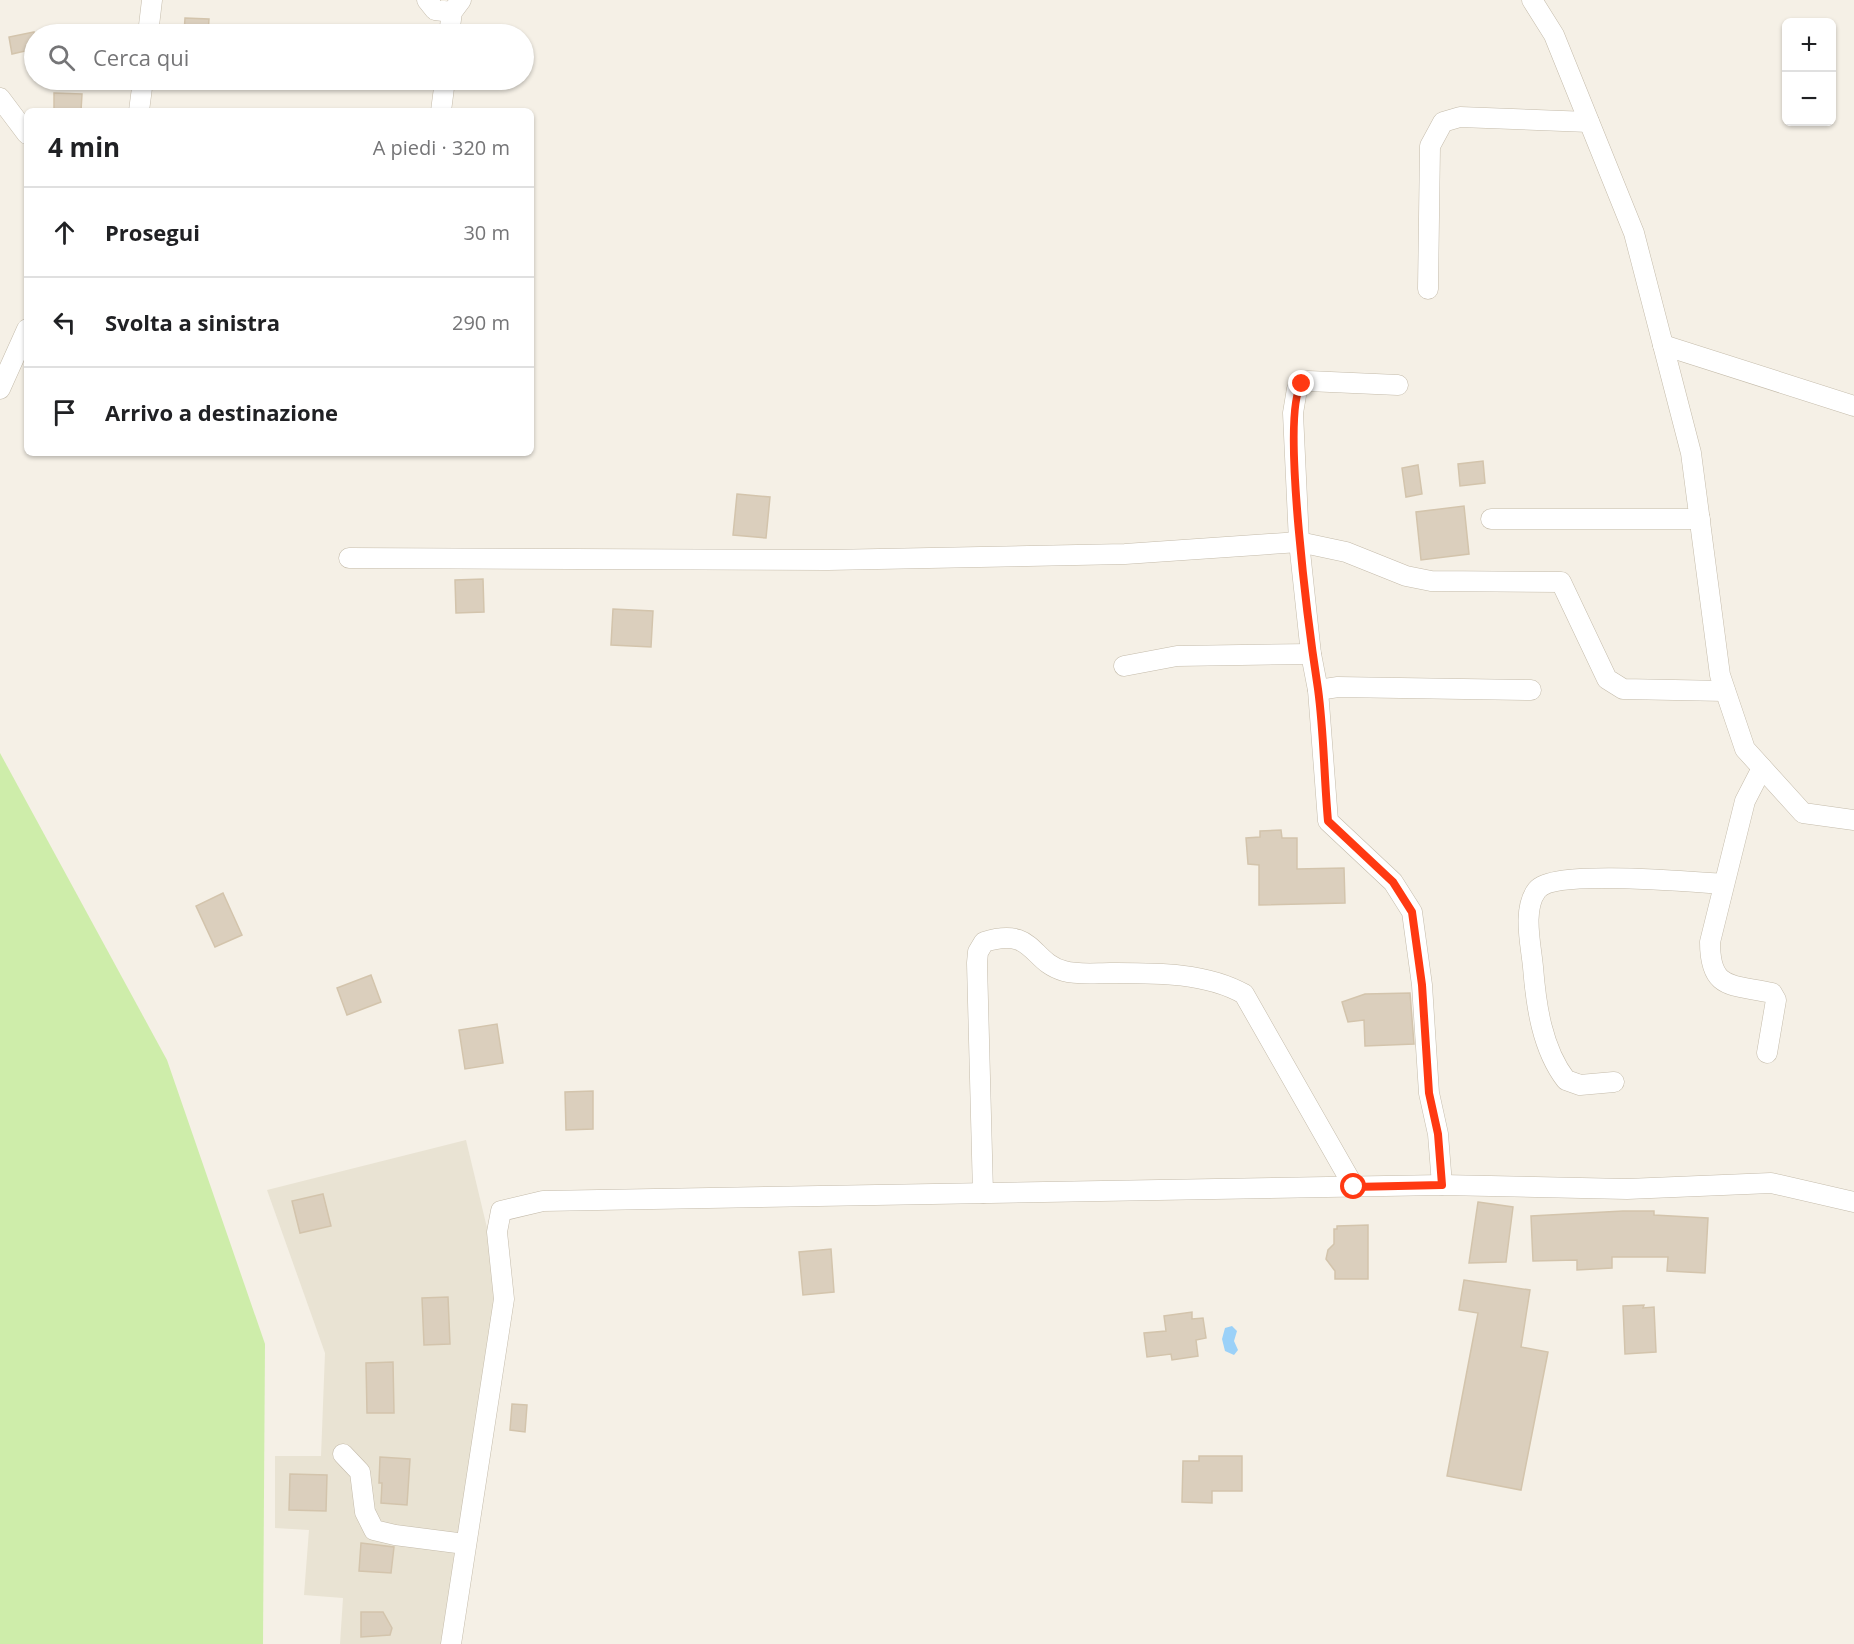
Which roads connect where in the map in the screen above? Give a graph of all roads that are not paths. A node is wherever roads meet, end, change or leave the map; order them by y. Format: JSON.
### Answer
{"nodes":[{"id":1,"x":152,"y":0,"type":"edge"},
{"id":2,"x":427,"y":0,"type":"edge"},
{"id":3,"x":1532,"y":0,"type":"edge"},
{"id":4,"x":456,"y":6,"type":"edge"},
{"id":5,"x":149,"y":24,"type":"edge"},
{"id":6,"x":452,"y":24,"type":"edge"},
{"id":7,"x":142,"y":90,"type":"edge"},
{"id":8,"x":444,"y":90,"type":"edge"},
{"id":9,"x":0,"y":98,"type":"edge"},
{"id":10,"x":139,"y":108,"type":"edge"},
{"id":11,"x":441,"y":108,"type":"edge"},
{"id":12,"x":1589,"y":122,"type":"junction"},
{"id":13,"x":24,"y":130,"type":"edge"},
{"id":14,"x":1428,"y":289,"type":"dead end"},
{"id":15,"x":24,"y":336,"type":"edge"},
{"id":16,"x":1663,"y":345,"type":"junction"},
{"id":17,"x":1398,"y":385,"type":"dead end"},
{"id":18,"x":0,"y":389,"type":"edge"},
{"id":19,"x":1854,"y":406,"type":"edge"},
{"id":20,"x":1491,"y":519,"type":"dead end"},
{"id":21,"x":1700,"y":519,"type":"junction"},
{"id":22,"x":1299,"y":542,"type":"junction"},
{"id":23,"x":350,"y":558,"type":"dead end"},
{"id":24,"x":1311,"y":654,"type":"junction"},
{"id":25,"x":1124,"y":666,"type":"dead end"},
{"id":26,"x":1318,"y":690,"type":"junction"},
{"id":27,"x":1531,"y":690,"type":"dead end"},
{"id":28,"x":1725,"y":691,"type":"junction"},
{"id":29,"x":1762,"y":768,"type":"junction"},
{"id":30,"x":1854,"y":820,"type":"edge"},
{"id":31,"x":1723,"y":884,"type":"junction"},
{"id":32,"x":1767,"y":1053,"type":"dead end"},
{"id":33,"x":1614,"y":1082,"type":"dead end"},
{"id":34,"x":1442,"y":1185,"type":"junction"},
{"id":35,"x":1354,"y":1187,"type":"junction"},
{"id":36,"x":983,"y":1192,"type":"junction"},
{"id":37,"x":1854,"y":1202,"type":"edge"},
{"id":38,"x":343,"y":1454,"type":"dead end"},
{"id":39,"x":465,"y":1544,"type":"junction"},
{"id":40,"x":451,"y":1644,"type":"edge"}],
"edges":[{"from":1,"to":5,"type":"street"},
{"from":2,"to":4,"type":"street"},
{"from":3,"to":12,"type":"street"},
{"from":4,"to":6,"type":"street"},
{"from":7,"to":10,"type":"street"},
{"from":8,"to":11,"type":"street"},
{"from":9,"to":13,"type":"street"},
{"from":12,"to":14,"type":"street"},
{"from":12,"to":16,"type":"street"},
{"from":15,"to":18,"type":"street"},
{"from":16,"to":19,"type":"street"},
{"from":16,"to":21,"type":"street"},
{"from":17,"to":22,"type":"street"},
{"from":20,"to":21,"type":"street"},
{"from":21,"to":28,"type":"street"},
{"from":22,"to":23,"type":"street"},
{"from":22,"to":24,"type":"street"},
{"from":22,"to":28,"type":"street"},
{"from":24,"to":25,"type":"street"},
{"from":24,"to":26,"type":"street"},
{"from":26,"to":27,"type":"street"},
{"from":26,"to":34,"type":"street"},
{"from":28,"to":29,"type":"street"},
{"from":29,"to":30,"type":"street"},
{"from":29,"to":31,"type":"street"},
{"from":31,"to":32,"type":"street"},
{"from":31,"to":33,"type":"street"},
{"from":34,"to":35,"type":"street"},
{"from":34,"to":37,"type":"street"},
{"from":35,"to":36,"type":"street"},
{"from":35,"to":36,"type":"street"},
{"from":36,"to":39,"type":"street"},
{"from":38,"to":39,"type":"street"},
{"from":39,"to":40,"type":"street"}]}
